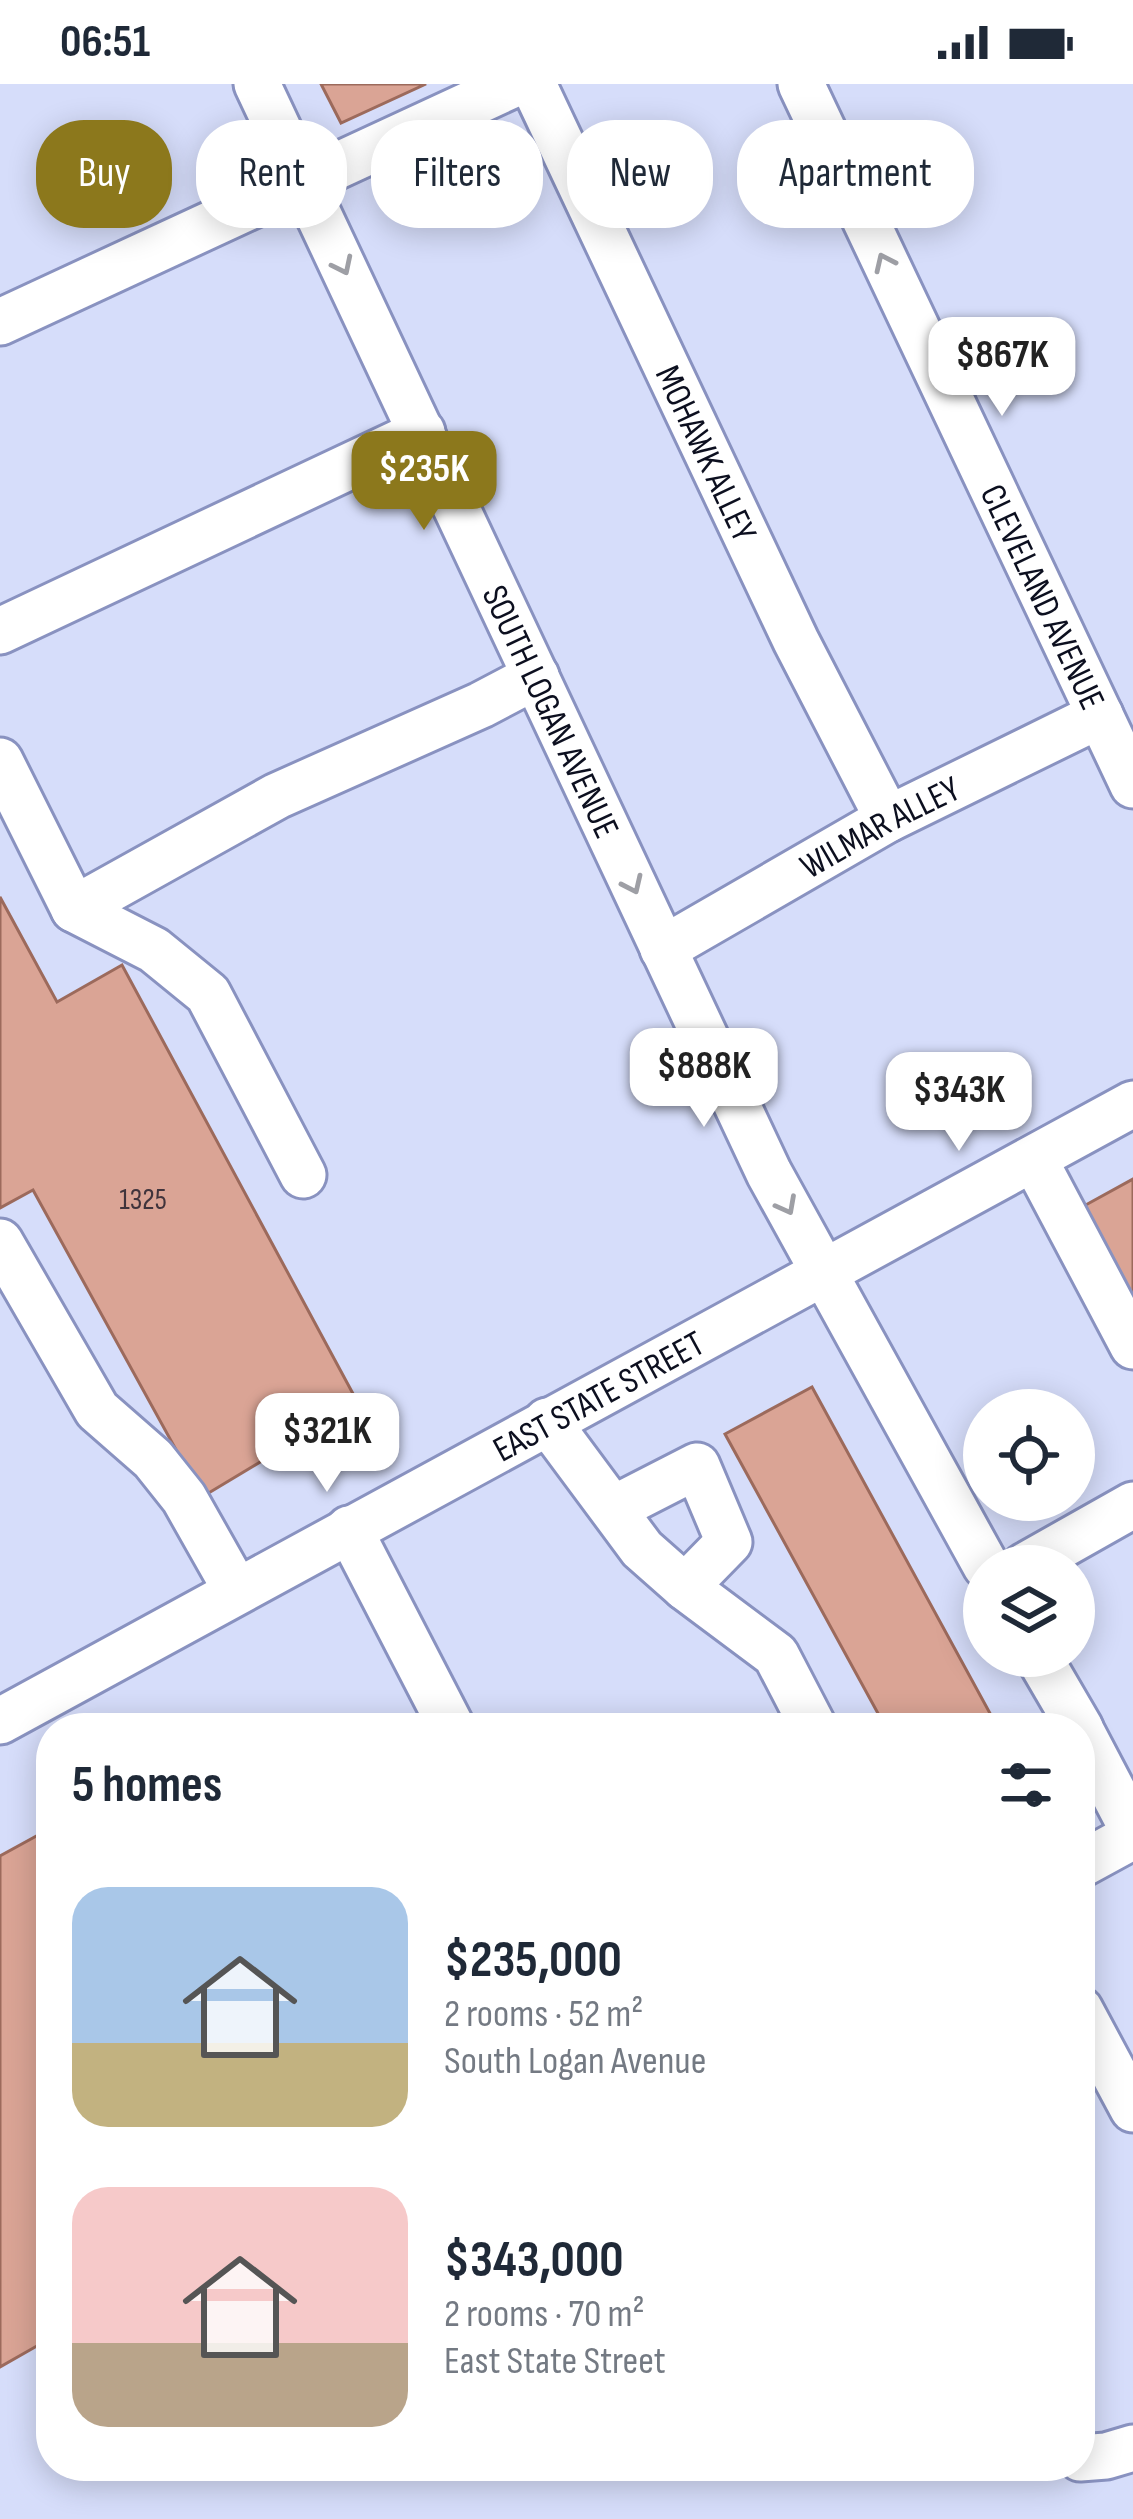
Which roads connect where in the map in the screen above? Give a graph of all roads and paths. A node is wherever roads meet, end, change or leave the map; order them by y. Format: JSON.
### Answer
{"nodes":[{"id":1,"x":257,"y":84,"type":"edge"},
{"id":2,"x":514,"y":84,"type":"edge"},
{"id":3,"x":533,"y":84,"type":"edge"},
{"id":4,"x":801,"y":84,"type":"edge"},
{"id":5,"x":274,"y":120,"type":"edge"},
{"id":6,"x":347,"y":162,"type":"edge"},
{"id":7,"x":205,"y":228,"type":"edge"},
{"id":8,"x":325,"y":228,"type":"edge"},
{"id":9,"x":0,"y":322,"type":"edge"},
{"id":10,"x":422,"y":432,"type":"junction"},
{"id":11,"x":0,"y":632,"type":"edge"},
{"id":12,"x":536,"y":676,"type":"junction"},
{"id":13,"x":1100,"y":715,"type":"junction"},
{"id":14,"x":0,"y":761,"type":"edge"},
{"id":15,"x":1129,"y":764,"type":"edge"},
{"id":16,"x":888,"y":819,"type":"junction"},
{"id":17,"x":74,"y":909,"type":"junction"},
{"id":18,"x":663,"y":949,"type":"junction"},
{"id":19,"x":1133,"y":1104,"type":"edge"},
{"id":20,"x":1034,"y":1159,"type":"junction"},
{"id":21,"x":303,"y":1175,"type":"dead end"},
{"id":22,"x":0,"y":1242,"type":"edge"},
{"id":23,"x":823,"y":1272,"type":"junction"},
{"id":24,"x":1133,"y":1346,"type":"edge"},
{"id":25,"x":547,"y":1421,"type":"junction"},
{"id":26,"x":1133,"y":1505,"type":"edge"},
{"id":27,"x":613,"y":1509,"type":"junction"},
{"id":28,"x":349,"y":1529,"type":"junction"},
{"id":29,"x":974,"y":1545,"type":"edge"},
{"id":30,"x":1062,"y":1545,"type":"edge"},
{"id":31,"x":685,"y":1587,"type":"junction"},
{"id":32,"x":236,"y":1591,"type":"junction"},
{"id":33,"x":1050,"y":1677,"type":"edge"},
{"id":34,"x":444,"y":1713,"type":"edge"},
{"id":35,"x":806,"y":1713,"type":"edge"},
{"id":36,"x":1071,"y":1713,"type":"edge"},
{"id":37,"x":0,"y":1721,"type":"edge"},
{"id":38,"x":1095,"y":1754,"type":"edge"},
{"id":39,"x":1129,"y":1813,"type":"edge"},
{"id":40,"x":1095,"y":1849,"type":"edge"},
{"id":41,"x":1095,"y":2038,"type":"edge"},
{"id":42,"x":1133,"y":2109,"type":"edge"},
{"id":43,"x":1133,"y":2447,"type":"edge"},
{"id":44,"x":1095,"y":2457,"type":"edge"}],
"edges":[{"from":1,"to":5,"type":"street","name":"SOUTH LOGAN AVENUE"},
{"from":2,"to":6,"type":"street"},
{"from":3,"to":16,"type":"street","name":"MOHAWK ALLEY"},
{"from":13,"to":4,"type":"street","name":"CLEVELAND AVENUE","one_way":true},
{"from":7,"to":9,"type":"street"},
{"from":8,"to":10,"type":"street","name":"SOUTH LOGAN AVENUE","one_way":true},
{"from":10,"to":11,"type":"street"},
{"from":10,"to":12,"type":"street","name":"SOUTH LOGAN AVENUE"},
{"from":12,"to":17,"type":"street"},
{"from":12,"to":18,"type":"street","name":"SOUTH LOGAN AVENUE","one_way":true},
{"from":13,"to":15,"type":"street","name":"CLEVELAND AVENUE"},
{"from":13,"to":16,"type":"street","name":"WILMAR ALLEY"},
{"from":14,"to":17,"type":"street"},
{"from":16,"to":18,"type":"street","name":"WILMAR ALLEY"},
{"from":17,"to":21,"type":"street"},
{"from":18,"to":23,"type":"street","name":"SOUTH LOGAN AVENUE","one_way":true},
{"from":19,"to":20,"type":"street","name":"EAST STATE STREET"},
{"from":20,"to":23,"type":"street","name":"EAST STATE STREET"},
{"from":20,"to":24,"type":"street"},
{"from":22,"to":32,"type":"street"},
{"from":23,"to":25,"type":"street","name":"EAST STATE STREET"},
{"from":23,"to":29,"type":"street","name":"SOUTH LOGAN AVENUE"},
{"from":25,"to":27,"type":"street"},
{"from":25,"to":28,"type":"street","name":"EAST STATE STREET"},
{"from":26,"to":30,"type":"street"},
{"from":27,"to":31,"type":"street"},
{"from":27,"to":31,"type":"street"},
{"from":28,"to":32,"type":"street","name":"EAST STATE STREET"},
{"from":28,"to":34,"type":"street"},
{"from":31,"to":35,"type":"street"},
{"from":32,"to":37,"type":"street","name":"EAST STATE STREET"},
{"from":33,"to":36,"type":"street"},
{"from":38,"to":39,"type":"street"},
{"from":39,"to":40,"type":"street"},
{"from":41,"to":42,"type":"street"},
{"from":43,"to":44,"type":"street"}]}
